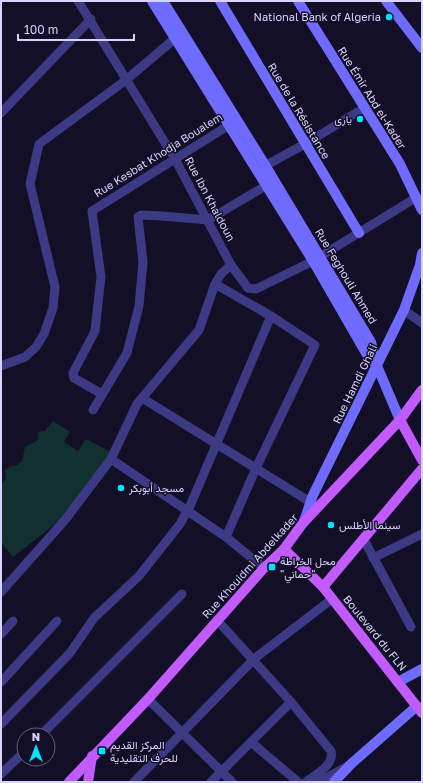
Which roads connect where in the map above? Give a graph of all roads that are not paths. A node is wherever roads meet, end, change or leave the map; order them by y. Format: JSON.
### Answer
{"nodes":[{"id":1,"x":78,"y":1,"type":"edge"},
{"id":2,"x":152,"y":1,"type":"edge"},
{"id":3,"x":163,"y":1,"type":"edge"},
{"id":4,"x":220,"y":1,"type":"edge"},
{"id":5,"x":298,"y":1,"type":"edge"},
{"id":6,"x":391,"y":2,"type":"edge"},
{"id":7,"x":90,"y":19,"type":"junction"},
{"id":8,"x":178,"y":36,"type":"junction"},
{"id":9,"x":421,"y":45,"type":"edge"},
{"id":10,"x":126,"y":80,"type":"junction"},
{"id":11,"x":364,"y":108,"type":"junction"},
{"id":12,"x":1,"y":113,"type":"edge"},
{"id":13,"x":233,"y":122,"type":"junction"},
{"id":14,"x":305,"y":144,"type":"junction"},
{"id":15,"x":175,"y":159,"type":"junction"},
{"id":16,"x":261,"y":167,"type":"junction"},
{"id":17,"x":267,"y":185,"type":"junction"},
{"id":18,"x":417,"y":197,"type":"junction"},
{"id":19,"x":422,"y":210,"type":"edge"},
{"id":20,"x":208,"y":220,"type":"junction"},
{"id":21,"x":359,"y":233,"type":"junction"},
{"id":22,"x":422,"y":253,"type":"edge"},
{"id":23,"x":317,"y":259,"type":"junction"},
{"id":24,"x":231,"y":265,"type":"junction"},
{"id":25,"x":215,"y":284,"type":"junction"},
{"id":26,"x":404,"y":310,"type":"junction"},
{"id":27,"x":271,"y":316,"type":"junction"},
{"id":28,"x":422,"y":323,"type":"edge"},
{"id":29,"x":1,"y":366,"type":"edge"},
{"id":30,"x":377,"y":366,"type":"junction"},
{"id":31,"x":422,"y":390,"type":"edge"},
{"id":32,"x":102,"y":394,"type":"junction"},
{"id":33,"x":142,"y":398,"type":"junction"},
{"id":34,"x":93,"y":410,"type":"dead end"},
{"id":35,"x":400,"y":420,"type":"junction"},
{"id":36,"x":216,"y":444,"type":"junction"},
{"id":37,"x":111,"y":459,"type":"junction"},
{"id":38,"x":422,"y":460,"type":"edge"},
{"id":39,"x":256,"y":468,"type":"junction"},
{"id":40,"x":422,"y":469,"type":"edge"},
{"id":41,"x":312,"y":502,"type":"junction"},
{"id":42,"x":187,"y":511,"type":"junction"},
{"id":43,"x":304,"y":523,"type":"junction"},
{"id":44,"x":422,"y":534,"type":"edge"},
{"id":45,"x":226,"y":537,"type":"junction"},
{"id":46,"x":364,"y":540,"type":"junction"},
{"id":47,"x":284,"y":549,"type":"junction"},
{"id":48,"x":374,"y":558,"type":"junction"},
{"id":49,"x":264,"y":568,"type":"junction"},
{"id":50,"x":323,"y":587,"type":"junction"},
{"id":51,"x":1,"y":592,"type":"edge"},
{"id":52,"x":182,"y":594,"type":"dead end"},
{"id":53,"x":332,"y":599,"type":"junction"},
{"id":54,"x":217,"y":620,"type":"junction"},
{"id":55,"x":13,"y":621,"type":"dead end"},
{"id":56,"x":57,"y":621,"type":"dead end"},
{"id":57,"x":411,"y":627,"type":"dead end"},
{"id":58,"x":1,"y":634,"type":"edge"},
{"id":59,"x":254,"y":659,"type":"junction"},
{"id":60,"x":422,"y":669,"type":"edge"},
{"id":61,"x":1,"y":682,"type":"edge"},
{"id":62,"x":398,"y":682,"type":"junction"},
{"id":63,"x":148,"y":698,"type":"junction"},
{"id":64,"x":291,"y":702,"type":"junction"},
{"id":65,"x":419,"y":709,"type":"edge"},
{"id":66,"x":1,"y":724,"type":"edge"},
{"id":67,"x":49,"y":727,"type":"edge"},
{"id":68,"x":182,"y":733,"type":"junction"},
{"id":69,"x":251,"y":742,"type":"junction"},
{"id":70,"x":92,"y":756,"type":"junction"},
{"id":71,"x":16,"y":760,"type":"edge"},
{"id":72,"x":350,"y":764,"type":"junction"},
{"id":73,"x":221,"y":772,"type":"junction"},
{"id":74,"x":1,"y":774,"type":"edge"},
{"id":75,"x":69,"y":782,"type":"edge"},
{"id":76,"x":88,"y":782,"type":"edge"},
{"id":77,"x":134,"y":782,"type":"edge"},
{"id":78,"x":211,"y":782,"type":"edge"},
{"id":79,"x":232,"y":782,"type":"edge"},
{"id":80,"x":298,"y":782,"type":"edge"},
{"id":81,"x":306,"y":782,"type":"edge"},
{"id":82,"x":319,"y":782,"type":"edge"},
{"id":83,"x":334,"y":782,"type":"edge"}],
"edges":[{"from":1,"to":7,"type":"street","name":"Rue Ibn Khaldoun"},
{"from":2,"to":8,"type":"street","name":"Rue Feghouli Ahmed"},
{"from":3,"to":8,"type":"street","name":"Rue Feghouli Ahmed"},
{"from":4,"to":14,"type":"street","name":"Rue de la Résistance"},
{"from":5,"to":11,"type":"street","name":"Rue Émir Abd el-Kader"},
{"from":6,"to":9,"type":"street"},
{"from":7,"to":10,"type":"street","name":"Rue Ibn Khaldoun"},
{"from":7,"to":12,"type":"street"},
{"from":8,"to":10,"type":"street"},
{"from":8,"to":13,"type":"street","name":"Rue Feghouli Ahmed"},
{"from":10,"to":15,"type":"street","name":"Rue Ibn Khaldoun"},
{"from":10,"to":29,"type":"street"},
{"from":11,"to":14,"type":"street"},
{"from":11,"to":18,"type":"street","name":"Rue Émir Abd el-Kader"},
{"from":13,"to":15,"type":"street","name":"Rue Kesbat Khodja Boualem"},
{"from":13,"to":16,"type":"street","name":"Rue Feghouli Ahmed"},
{"from":14,"to":16,"type":"street"},
{"from":14,"to":21,"type":"street","name":"Rue de la Résistance"},
{"from":15,"to":20,"type":"street","name":"Rue Ibn Khaldoun"},
{"from":15,"to":32,"type":"street","name":"Rue Kesbat Khodja Boualem"},
{"from":16,"to":17,"type":"street","name":"Rue Feghouli Ahmed"},
{"from":16,"to":23,"type":"street","name":"Rue Feghouli Ahmed"},
{"from":17,"to":20,"type":"street"},
{"from":17,"to":23,"type":"street","name":"Rue Feghouli Ahmed"},
{"from":18,"to":19,"type":"street","name":"Rue Émir Abd el-Kader"},
{"from":18,"to":21,"type":"street"},
{"from":20,"to":24,"type":"street","name":"Rue Ibn Khaldoun"},
{"from":20,"to":32,"type":"street"},
{"from":21,"to":23,"type":"street"},
{"from":22,"to":26,"type":"street","name":"Rue Hamdi Ghali"},
{"from":23,"to":24,"type":"street","name":"Rue Ibn Khaldoun"},
{"from":23,"to":30,"type":"street","name":"Rue Feghouli Ahmed"},
{"from":24,"to":25,"type":"street"},
{"from":25,"to":27,"type":"street"},
{"from":25,"to":33,"type":"street"},
{"from":26,"to":28,"type":"street"},
{"from":26,"to":30,"type":"street","name":"Rue Hamdi Ghali"},
{"from":27,"to":36,"type":"street"},
{"from":27,"to":39,"type":"street"},
{"from":30,"to":35,"type":"street","name":"Rue Feghouli Ahmed"},
{"from":30,"to":41,"type":"street","name":"Rue Hamdi Ghali"},
{"from":31,"to":35,"type":"main road","name":"Rue Khouidmi Abdelkader"},
{"from":32,"to":34,"type":"street"},
{"from":33,"to":36,"type":"street"},
{"from":33,"to":37,"type":"street"},
{"from":35,"to":38,"type":"main road"},
{"from":35,"to":43,"type":"main road","name":"Rue Khouidmi Abdelkader"},
{"from":36,"to":39,"type":"street"},
{"from":36,"to":42,"type":"street"},
{"from":37,"to":42,"type":"street"},
{"from":37,"to":51,"type":"street"},
{"from":39,"to":41,"type":"street"},
{"from":39,"to":45,"type":"street"},
{"from":40,"to":46,"type":"main road"},
{"from":41,"to":43,"type":"street","name":"Rue Hamdi Ghali"},
{"from":42,"to":45,"type":"street"},
{"from":42,"to":66,"type":"street"},
{"from":43,"to":47,"type":"main road","name":"Rue Khouidmi Abdelkader"},
{"from":44,"to":48,"type":"street"},
{"from":45,"to":49,"type":"street"},
{"from":46,"to":48,"type":"street"},
{"from":46,"to":50,"type":"main road"},
{"from":47,"to":49,"type":"main road","name":"Rue Khouidmi Abdelkader"},
{"from":47,"to":50,"type":"main road","name":"Boulevard du FLN"},
{"from":48,"to":57,"type":"street"},
{"from":49,"to":54,"type":"main road","name":"Rue Khouidmi Abdelkader"},
{"from":50,"to":53,"type":"main road","name":"Boulevard du FLN"},
{"from":52,"to":67,"type":"street"},
{"from":53,"to":59,"type":"street"},
{"from":53,"to":62,"type":"main road","name":"Boulevard du FLN"},
{"from":54,"to":59,"type":"street"},
{"from":54,"to":63,"type":"main road","name":"Rue Khouidmi Abdelkader"},
{"from":55,"to":58,"type":"street"},
{"from":56,"to":61,"type":"street"},
{"from":59,"to":64,"type":"street"},
{"from":59,"to":68,"type":"street"},
{"from":60,"to":62,"type":"street"},
{"from":62,"to":65,"type":"main road","name":"Boulevard du FLN"},
{"from":63,"to":68,"type":"street"},
{"from":63,"to":70,"type":"main road","name":"Rue Khouidmi Abdelkader"},
{"from":64,"to":69,"type":"street"},
{"from":64,"to":81,"type":"street"},
{"from":65,"to":72,"type":"street"},
{"from":68,"to":73,"type":"street"},
{"from":68,"to":77,"type":"street"},
{"from":69,"to":73,"type":"street"},
{"from":69,"to":80,"type":"street"},
{"from":70,"to":75,"type":"main road","name":"Rue Khouidmi Abdelkader"},
{"from":70,"to":76,"type":"main road"},
{"from":71,"to":74,"type":"street"},
{"from":72,"to":82,"type":"street"},
{"from":72,"to":83,"type":"street"},
{"from":73,"to":78,"type":"street"},
{"from":73,"to":79,"type":"street"}]}
